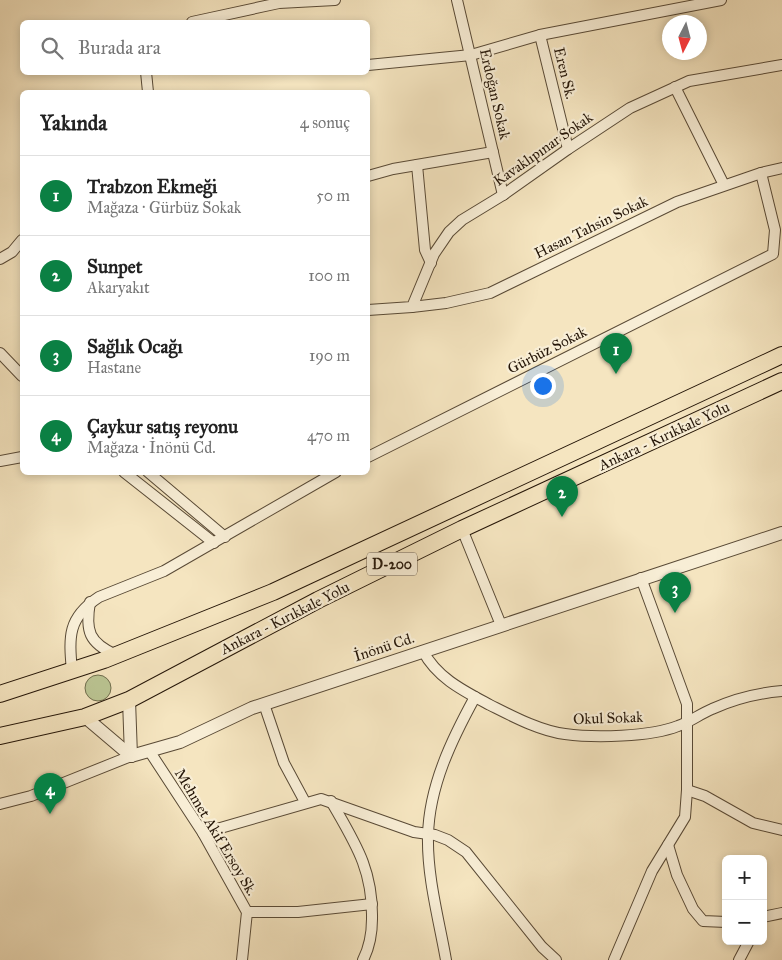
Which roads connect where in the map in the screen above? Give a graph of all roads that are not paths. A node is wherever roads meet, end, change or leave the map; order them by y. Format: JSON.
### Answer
{"nodes":[{"id":1,"x":335,"y":0,"type":"edge"},
{"id":2,"x":457,"y":0,"type":"edge"},
{"id":3,"x":721,"y":0,"type":"edge"},
{"id":4,"x":313,"y":1,"type":"edge"},
{"id":5,"x":692,"y":3,"type":"edge"},
{"id":6,"x":201,"y":20,"type":"edge"},
{"id":7,"x":540,"y":35,"type":"junction"},
{"id":8,"x":472,"y":55,"type":"junction"},
{"id":9,"x":370,"y":65,"type":"edge"},
{"id":10,"x":782,"y":65,"type":"edge"},
{"id":11,"x":146,"y":75,"type":"edge"},
{"id":12,"x":675,"y":87,"type":"junction"},
{"id":13,"x":148,"y":90,"type":"edge"},
{"id":14,"x":568,"y":149,"type":"junction"},
{"id":15,"x":493,"y":152,"type":"junction"},
{"id":16,"x":418,"y":164,"type":"junction"},
{"id":17,"x":782,"y":168,"type":"edge"},
{"id":18,"x":761,"y":172,"type":"junction"},
{"id":19,"x":370,"y":176,"type":"edge"},
{"id":20,"x":724,"y":185,"type":"junction"},
{"id":21,"x":503,"y":196,"type":"junction"},
{"id":22,"x":20,"y":242,"type":"edge"},
{"id":23,"x":0,"y":259,"type":"edge"},
{"id":24,"x":431,"y":263,"type":"junction"},
{"id":25,"x":412,"y":307,"type":"junction"},
{"id":26,"x":370,"y":310,"type":"edge"},
{"id":27,"x":782,"y":355,"type":"edge"},
{"id":28,"x":2,"y":357,"type":"edge"},
{"id":29,"x":20,"y":374,"type":"edge"},
{"id":30,"x":782,"y":381,"type":"edge"},
{"id":31,"x":370,"y":455,"type":"edge"},
{"id":32,"x":20,"y":457,"type":"edge"},
{"id":33,"x":0,"y":461,"type":"edge"},
{"id":34,"x":128,"y":475,"type":"edge"},
{"id":35,"x":152,"y":475,"type":"edge"},
{"id":36,"x":331,"y":475,"type":"edge"},
{"id":37,"x":462,"y":529,"type":"junction"},
{"id":38,"x":782,"y":533,"type":"edge"},
{"id":39,"x":225,"y":536,"type":"junction"},
{"id":40,"x":214,"y":543,"type":"junction"},
{"id":41,"x":642,"y":578,"type":"junction"},
{"id":42,"x":90,"y":602,"type":"junction"},
{"id":43,"x":501,"y":625,"type":"junction"},
{"id":44,"x":423,"y":651,"type":"junction"},
{"id":45,"x":116,"y":655,"type":"junction"},
{"id":46,"x":72,"y":672,"type":"junction"},
{"id":47,"x":782,"y":691,"type":"edge"},
{"id":48,"x":0,"y":694,"type":"edge"},
{"id":49,"x":475,"y":696,"type":"junction"},
{"id":50,"x":129,"y":700,"type":"junction"},
{"id":51,"x":264,"y":704,"type":"junction"},
{"id":52,"x":85,"y":718,"type":"junction"},
{"id":53,"x":687,"y":722,"type":"junction"},
{"id":54,"x":0,"y":736,"type":"edge"},
{"id":55,"x":150,"y":752,"type":"junction"},
{"id":56,"x":131,"y":756,"type":"junction"},
{"id":57,"x":688,"y":790,"type":"junction"},
{"id":58,"x":331,"y":801,"type":"junction"},
{"id":59,"x":306,"y":802,"type":"junction"},
{"id":60,"x":0,"y":804,"type":"edge"},
{"id":61,"x":782,"y":830,"type":"edge"},
{"id":62,"x":203,"y":833,"type":"junction"},
{"id":63,"x":428,"y":835,"type":"junction"},
{"id":64,"x":668,"y":845,"type":"junction"},
{"id":65,"x":372,"y":904,"type":"junction"},
{"id":66,"x":247,"y":912,"type":"junction"},
{"id":67,"x":782,"y":913,"type":"edge"},
{"id":68,"x":767,"y":918,"type":"edge"},
{"id":69,"x":722,"y":922,"type":"edge"},
{"id":70,"x":747,"y":945,"type":"edge"},
{"id":71,"x":242,"y":960,"type":"edge"},
{"id":72,"x":363,"y":960,"type":"edge"},
{"id":73,"x":446,"y":960,"type":"edge"},
{"id":74,"x":556,"y":960,"type":"edge"},
{"id":75,"x":614,"y":960,"type":"edge"},
{"id":76,"x":740,"y":960,"type":"edge"}],
"edges":[{"from":1,"to":4,"type":"street"},
{"from":2,"to":8,"type":"street","name":"Erdoğan Sokak"},
{"from":3,"to":5,"type":"street"},
{"from":4,"to":6,"type":"street"},
{"from":5,"to":7,"type":"street"},
{"from":7,"to":8,"type":"street"},
{"from":7,"to":14,"type":"street","name":"Eren Sk."},
{"from":8,"to":9,"type":"street"},
{"from":8,"to":15,"type":"street","name":"Erdoğan Sokak"},
{"from":10,"to":12,"type":"street","name":"Kavaklıpınar Sokak"},
{"from":11,"to":13,"type":"street"},
{"from":12,"to":14,"type":"street","name":"Kavaklıpınar Sokak"},
{"from":12,"to":20,"type":"street"},
{"from":14,"to":21,"type":"street","name":"Kavaklıpınar Sokak"},
{"from":15,"to":16,"type":"street"},
{"from":15,"to":21,"type":"street","name":"Erdoğan Sokak"},
{"from":16,"to":19,"type":"street"},
{"from":16,"to":24,"type":"street"},
{"from":17,"to":18,"type":"street","name":"Hasan Tahsin Sokak"},
{"from":18,"to":20,"type":"street","name":"Hasan Tahsin Sokak"},
{"from":18,"to":31,"type":"street","name":"Gürbüz Sokak"},
{"from":20,"to":25,"type":"street","name":"Hasan Tahsin Sokak"},
{"from":21,"to":24,"type":"street","name":"Kavaklıpınar Sokak"},
{"from":22,"to":23,"type":"street"},
{"from":24,"to":25,"type":"street","name":"Kavaklıpınar Sokak"},
{"from":25,"to":26,"type":"street"},
{"from":27,"to":45,"type":"highway","name":"Ankara - Kırıkkale Yolu","number":"D-200"},
{"from":28,"to":29,"type":"street"},
{"from":30,"to":37,"type":"highway","name":"Ankara - Kırıkkale Yolu","number":"D-200"},
{"from":32,"to":33,"type":"street"},
{"from":34,"to":40,"type":"street"},
{"from":35,"to":39,"type":"street"},
{"from":36,"to":39,"type":"street"},
{"from":37,"to":43,"type":"street"},
{"from":37,"to":50,"type":"highway","name":"Ankara - Kırıkkale Yolu","number":"D-200"},
{"from":38,"to":41,"type":"street","name":"İnönü Cd."},
{"from":39,"to":40,"type":"street"},
{"from":40,"to":42,"type":"street"},
{"from":41,"to":43,"type":"street","name":"İnönü Cd."},
{"from":41,"to":53,"type":"street"},
{"from":42,"to":45,"type":"street"},
{"from":42,"to":46,"type":"street"},
{"from":43,"to":44,"type":"street","name":"İnönü Cd."},
{"from":44,"to":49,"type":"street","name":"Okul Sokak"},
{"from":44,"to":51,"type":"street","name":"İnönü Cd."},
{"from":45,"to":46,"type":"highway","name":"Ankara - Kırıkkale Yolu","number":"D-200"},
{"from":46,"to":48,"type":"highway","name":"Ankara - Kırıkkale Yolu","number":"D-200"},
{"from":47,"to":53,"type":"street","name":"Okul Sokak"},
{"from":49,"to":53,"type":"street","name":"Okul Sokak"},
{"from":49,"to":63,"type":"street"},
{"from":50,"to":52,"type":"highway","name":"Ankara - Kırıkkale Yolu","number":"D-200"},
{"from":50,"to":56,"type":"street"},
{"from":51,"to":55,"type":"street","name":"İnönü Cd."},
{"from":51,"to":59,"type":"street"},
{"from":52,"to":54,"type":"highway","name":"Ankara - Kırıkkale Yolu","number":"D-200"},
{"from":52,"to":56,"type":"street"},
{"from":53,"to":57,"type":"street"},
{"from":55,"to":56,"type":"street","name":"İnönü Cd."},
{"from":55,"to":62,"type":"street","name":"Mehmet Akif Ersoy Sk."},
{"from":56,"to":60,"type":"street","name":"İnönü Cd."},
{"from":57,"to":61,"type":"street"},
{"from":57,"to":64,"type":"street"},
{"from":58,"to":59,"type":"street"},
{"from":58,"to":63,"type":"street"},
{"from":58,"to":65,"type":"street"},
{"from":59,"to":62,"type":"street"},
{"from":62,"to":66,"type":"street","name":"Mehmet Akif Ersoy Sk."},
{"from":63,"to":73,"type":"street"},
{"from":63,"to":74,"type":"street"},
{"from":64,"to":69,"type":"street"},
{"from":64,"to":75,"type":"street"},
{"from":65,"to":66,"type":"street"},
{"from":65,"to":72,"type":"street"},
{"from":66,"to":71,"type":"street","name":"Mehmet Akif Ersoy Sk."},
{"from":67,"to":68,"type":"street"},
{"from":70,"to":76,"type":"street"}]}
